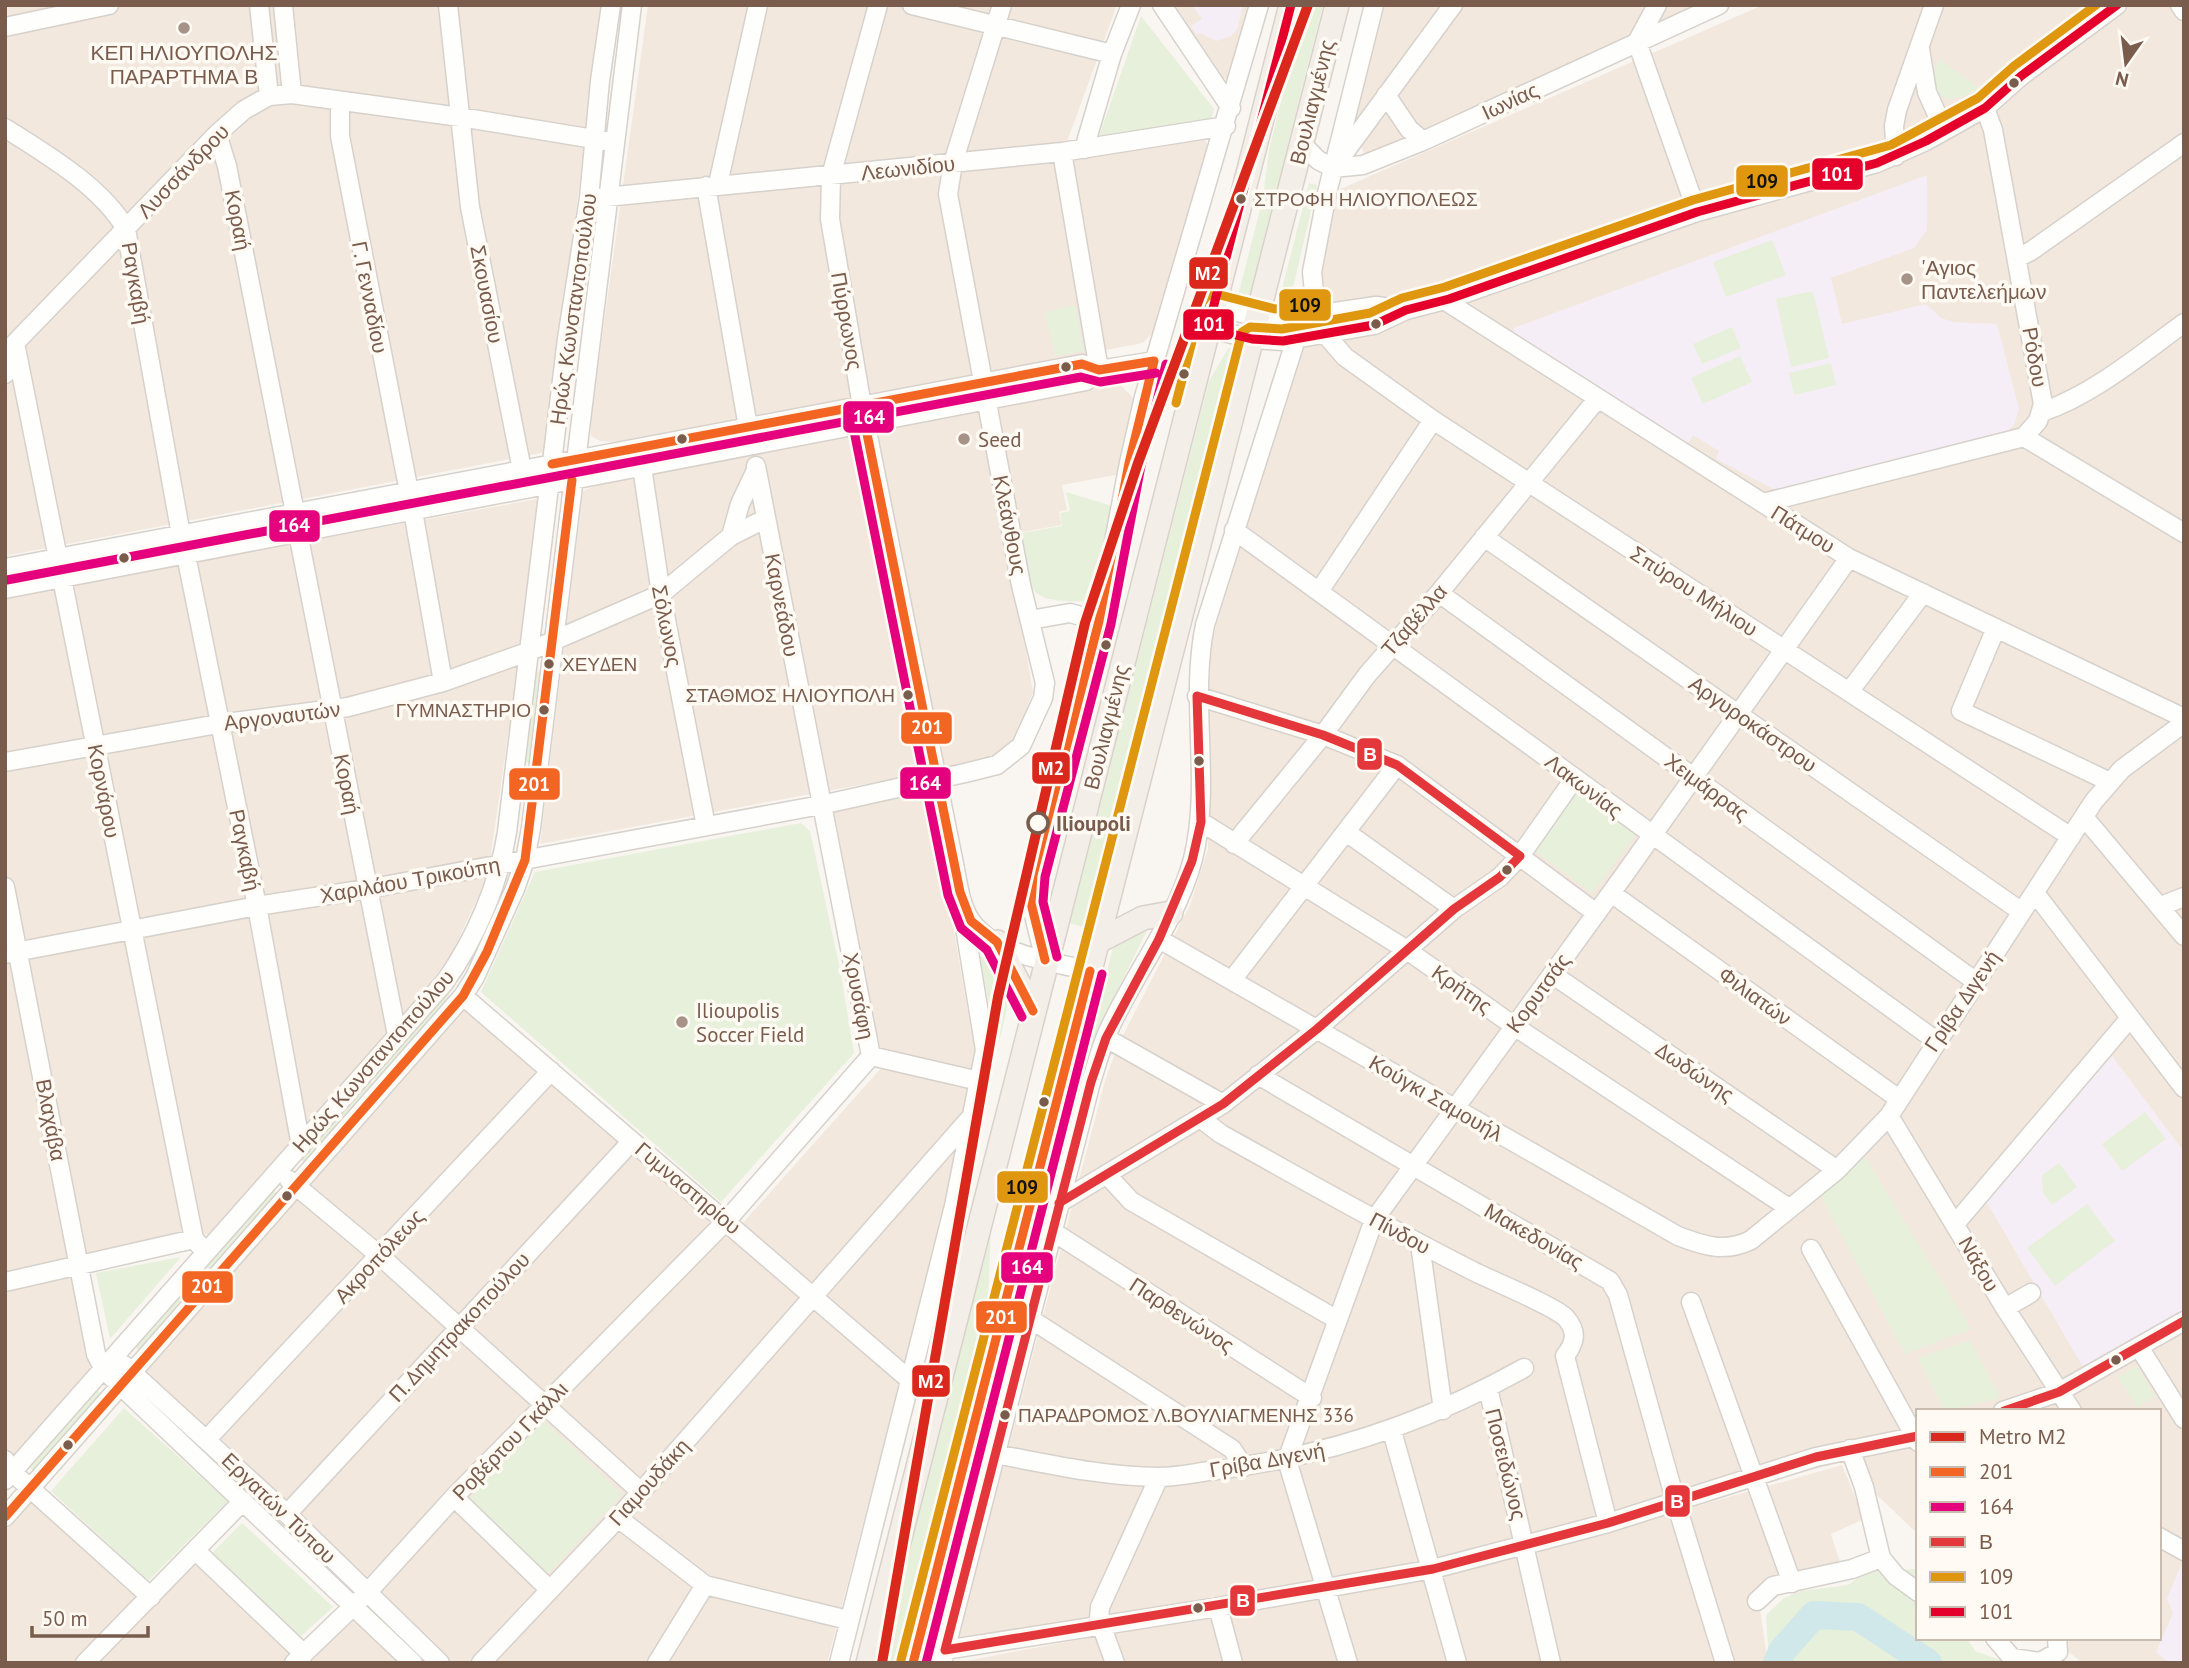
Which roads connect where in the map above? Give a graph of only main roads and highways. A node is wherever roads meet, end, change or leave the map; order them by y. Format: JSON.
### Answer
{"nodes":[{"id":1,"x":1291,"y":5,"type":"edge"},
{"id":2,"x":1337,"y":5,"type":"edge"},
{"id":3,"x":1171,"y":913,"type":"road end"},
{"id":4,"x":997,"y":942,"type":"road end"},
{"id":5,"x":1097,"y":943,"type":"junction"},
{"id":6,"x":1033,"y":1011,"type":"junction"},
{"id":7,"x":916,"y":1652,"type":"edge"},
{"id":8,"x":868,"y":1663,"type":"edge"}],
"edges":[{"from":1,"to":6,"type":"main road","name":"Βουλιαγμένης"},
{"from":2,"to":5,"type":"main road","name":"Βουλιαγμένης"},
{"from":3,"to":5,"type":"main road"},
{"from":4,"to":6,"type":"main road"},
{"from":5,"to":7,"type":"main road","name":"Βουλιαγμένης"},
{"from":6,"to":8,"type":"main road","name":"Βουλιαγμένης"}]}
